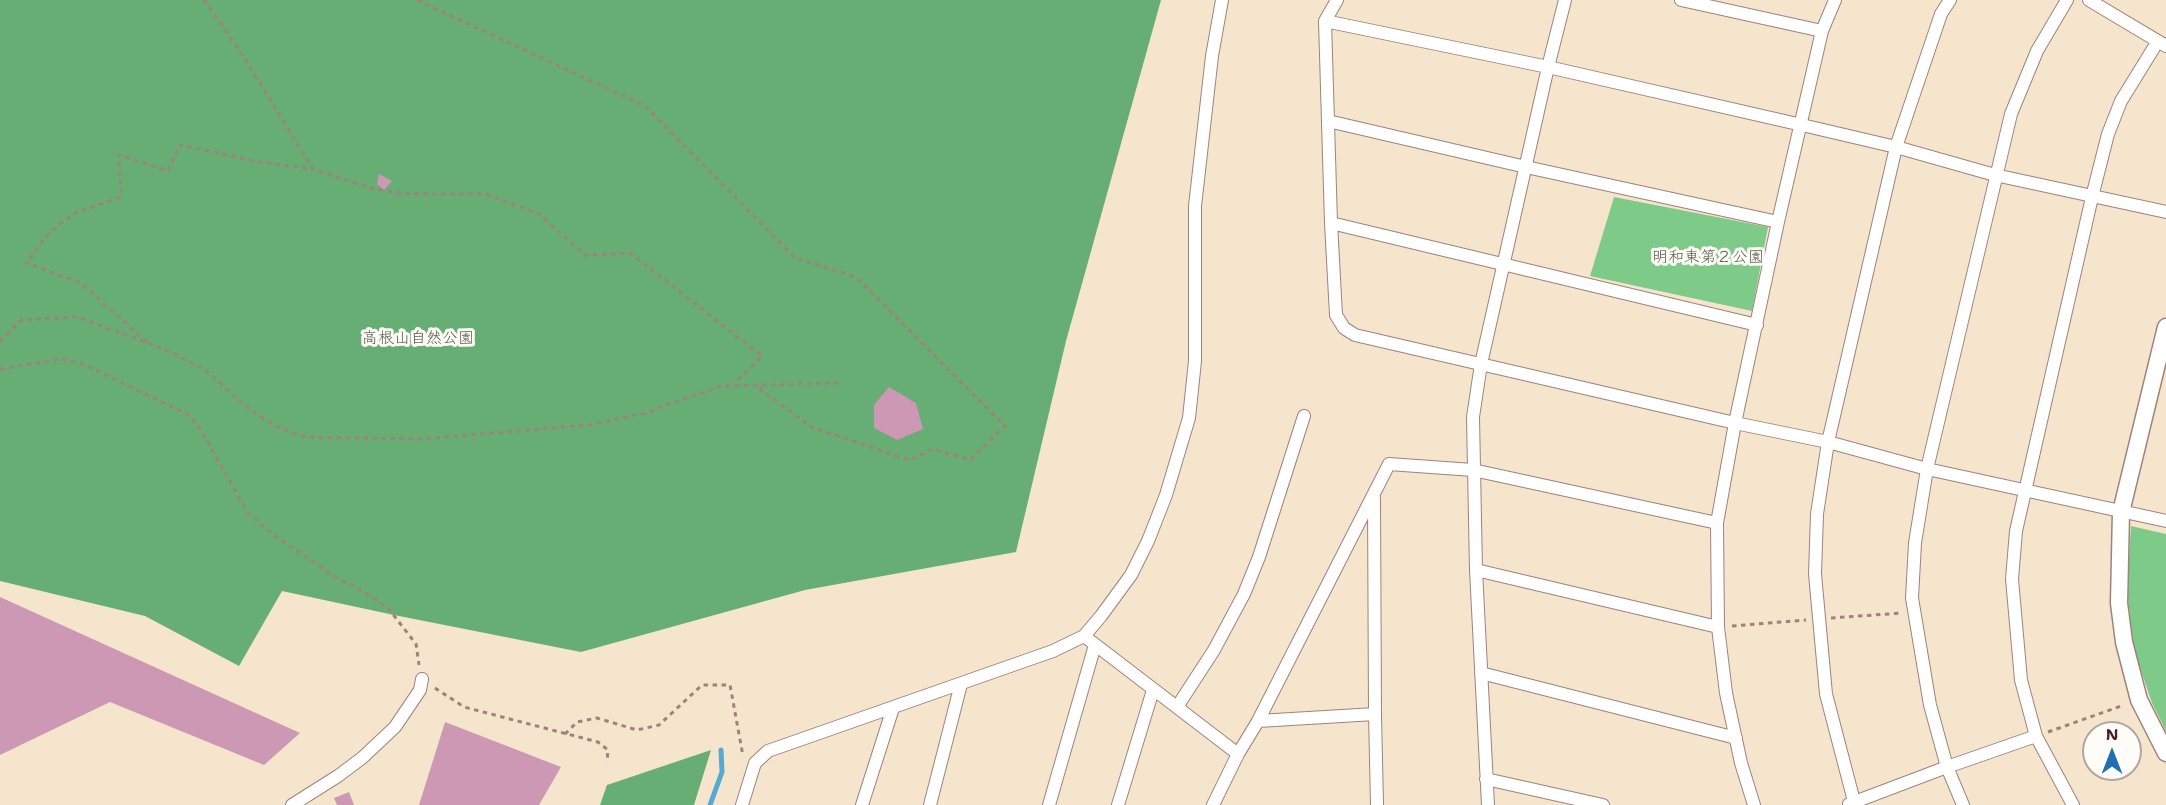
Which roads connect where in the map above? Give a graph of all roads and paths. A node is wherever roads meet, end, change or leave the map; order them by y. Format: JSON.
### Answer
{"nodes":[{"id":1,"x":204,"y":0,"type":"edge"},
{"id":2,"x":417,"y":0,"type":"edge"},
{"id":3,"x":1222,"y":0,"type":"edge"},
{"id":4,"x":1337,"y":0,"type":"edge"},
{"id":5,"x":1565,"y":0,"type":"edge"},
{"id":6,"x":1681,"y":0,"type":"edge"},
{"id":7,"x":1835,"y":0,"type":"edge"},
{"id":8,"x":1950,"y":0,"type":"edge"},
{"id":9,"x":2067,"y":0,"type":"edge"},
{"id":10,"x":2089,"y":0,"type":"edge"},
{"id":11,"x":1325,"y":21,"type":"junction"},
{"id":12,"x":1822,"y":31,"type":"junction"},
{"id":13,"x":2162,"y":43,"type":"edge"},
{"id":14,"x":1548,"y":68,"type":"junction"},
{"id":15,"x":1328,"y":121,"type":"junction"},
{"id":16,"x":1802,"y":125,"type":"junction"},
{"id":17,"x":1896,"y":147,"type":"junction"},
{"id":18,"x":1526,"y":167,"type":"junction"},
{"id":19,"x":313,"y":169,"type":"junction"},
{"id":20,"x":1995,"y":174,"type":"junction"},
{"id":21,"x":2091,"y":197,"type":"junction"},
{"id":22,"x":2166,"y":212,"type":"edge"},
{"id":23,"x":1778,"y":222,"type":"junction"},
{"id":24,"x":1331,"y":223,"type":"junction"},
{"id":25,"x":1503,"y":265,"type":"junction"},
{"id":26,"x":1757,"y":325,"type":"junction"},
{"id":27,"x":2166,"y":327,"type":"edge"},
{"id":28,"x":0,"y":341,"type":"edge"},
{"id":29,"x":149,"y":343,"type":"junction"},
{"id":30,"x":1481,"y":364,"type":"junction"},
{"id":31,"x":0,"y":369,"type":"edge"},
{"id":32,"x":843,"y":383,"type":"dead end"},
{"id":33,"x":755,"y":385,"type":"junction"},
{"id":34,"x":733,"y":386,"type":"junction"},
{"id":35,"x":1304,"y":416,"type":"dead end"},
{"id":36,"x":1735,"y":423,"type":"junction"},
{"id":37,"x":1828,"y":442,"type":"junction"},
{"id":38,"x":1928,"y":469,"type":"junction"},
{"id":39,"x":1473,"y":470,"type":"junction"},
{"id":40,"x":2026,"y":490,"type":"junction"},
{"id":41,"x":1374,"y":494,"type":"junction"},
{"id":42,"x":2121,"y":512,"type":"junction"},
{"id":43,"x":2166,"y":521,"type":"edge"},
{"id":44,"x":1717,"y":523,"type":"junction"},
{"id":45,"x":1476,"y":570,"type":"junction"},
{"id":46,"x":1718,"y":627,"type":"junction"},
{"id":47,"x":1084,"y":636,"type":"junction"},
{"id":48,"x":1095,"y":645,"type":"junction"},
{"id":49,"x":1481,"y":673,"type":"junction"},
{"id":50,"x":422,"y":679,"type":"junction"},
{"id":51,"x":960,"y":684,"type":"junction"},
{"id":52,"x":1153,"y":690,"type":"junction"},
{"id":53,"x":2139,"y":700,"type":"junction"},
{"id":54,"x":1177,"y":707,"type":"junction"},
{"id":55,"x":893,"y":708,"type":"junction"},
{"id":56,"x":1375,"y":714,"type":"junction"},
{"id":57,"x":1258,"y":721,"type":"junction"},
{"id":58,"x":565,"y":734,"type":"junction"},
{"id":59,"x":2036,"y":736,"type":"junction"},
{"id":60,"x":1736,"y":738,"type":"junction"},
{"id":61,"x":2166,"y":753,"type":"edge"},
{"id":62,"x":1238,"y":754,"type":"junction"},
{"id":63,"x":607,"y":762,"type":"dead end"},
{"id":64,"x":755,"y":763,"type":"junction"},
{"id":65,"x":1947,"y":767,"type":"junction"},
{"id":66,"x":1486,"y":779,"type":"junction"},
{"id":67,"x":1852,"y":804,"type":"edge"},
{"id":68,"x":292,"y":805,"type":"edge"},
{"id":69,"x":742,"y":805,"type":"edge"},
{"id":70,"x":862,"y":805,"type":"edge"},
{"id":71,"x":930,"y":805,"type":"edge"},
{"id":72,"x":1049,"y":805,"type":"edge"},
{"id":73,"x":1118,"y":805,"type":"edge"},
{"id":74,"x":1212,"y":805,"type":"edge"},
{"id":75,"x":1377,"y":805,"type":"edge"},
{"id":76,"x":1488,"y":805,"type":"edge"},
{"id":77,"x":1603,"y":805,"type":"edge"},
{"id":78,"x":1754,"y":805,"type":"edge"},
{"id":79,"x":1963,"y":805,"type":"edge"},
{"id":80,"x":2073,"y":805,"type":"edge"}],
"edges":[{"from":1,"to":19,"type":"path"},
{"from":2,"to":33,"type":"path"},
{"from":3,"to":47,"type":"street"},
{"from":4,"to":11,"type":"street"},
{"from":5,"to":14,"type":"street"},
{"from":6,"to":12,"type":"street"},
{"from":7,"to":12,"type":"street"},
{"from":8,"to":17,"type":"street"},
{"from":9,"to":20,"type":"street"},
{"from":10,"to":13,"type":"street"},
{"from":11,"to":14,"type":"street"},
{"from":11,"to":15,"type":"street"},
{"from":12,"to":16,"type":"street"},
{"from":13,"to":21,"type":"street"},
{"from":14,"to":16,"type":"street"},
{"from":14,"to":18,"type":"street"},
{"from":15,"to":18,"type":"street"},
{"from":15,"to":24,"type":"street"},
{"from":16,"to":17,"type":"street"},
{"from":16,"to":23,"type":"street"},
{"from":17,"to":20,"type":"street"},
{"from":17,"to":37,"type":"street"},
{"from":18,"to":23,"type":"street"},
{"from":18,"to":25,"type":"street"},
{"from":19,"to":29,"type":"path"},
{"from":19,"to":34,"type":"path"},
{"from":20,"to":21,"type":"street"},
{"from":20,"to":38,"type":"street"},
{"from":21,"to":22,"type":"street"},
{"from":21,"to":40,"type":"street"},
{"from":23,"to":26,"type":"street"},
{"from":24,"to":25,"type":"street"},
{"from":24,"to":30,"type":"street"},
{"from":25,"to":26,"type":"street"},
{"from":25,"to":30,"type":"street"},
{"from":26,"to":36,"type":"street"},
{"from":27,"to":42,"type":"street"},
{"from":28,"to":29,"type":"path"},
{"from":29,"to":34,"type":"path"},
{"from":30,"to":36,"type":"street"},
{"from":30,"to":39,"type":"street"},
{"from":31,"to":50,"type":"path"},
{"from":32,"to":33,"type":"path"},
{"from":33,"to":34,"type":"path"},
{"from":35,"to":54,"type":"street"},
{"from":36,"to":37,"type":"street"},
{"from":36,"to":44,"type":"street"},
{"from":37,"to":38,"type":"street"},
{"from":37,"to":67,"type":"street"},
{"from":38,"to":40,"type":"street"},
{"from":38,"to":65,"type":"street"},
{"from":39,"to":41,"type":"street"},
{"from":39,"to":44,"type":"street"},
{"from":39,"to":45,"type":"street"},
{"from":40,"to":42,"type":"street"},
{"from":40,"to":59,"type":"street"},
{"from":41,"to":56,"type":"street"},
{"from":41,"to":57,"type":"street"},
{"from":42,"to":43,"type":"street"},
{"from":42,"to":53,"type":"street"},
{"from":44,"to":46,"type":"street"},
{"from":45,"to":46,"type":"street"},
{"from":45,"to":49,"type":"street"},
{"from":46,"to":60,"type":"street"},
{"from":47,"to":48,"type":"street"},
{"from":47,"to":51,"type":"street"},
{"from":48,"to":52,"type":"street"},
{"from":48,"to":72,"type":"street"},
{"from":49,"to":60,"type":"street"},
{"from":49,"to":66,"type":"street"},
{"from":50,"to":58,"type":"path"},
{"from":50,"to":68,"type":"street"},
{"from":51,"to":55,"type":"street"},
{"from":51,"to":71,"type":"street"},
{"from":52,"to":54,"type":"street"},
{"from":52,"to":73,"type":"street"},
{"from":53,"to":59,"type":"path"},
{"from":53,"to":61,"type":"street"},
{"from":54,"to":62,"type":"street"},
{"from":55,"to":64,"type":"street"},
{"from":55,"to":70,"type":"street"},
{"from":56,"to":57,"type":"street"},
{"from":56,"to":75,"type":"street"},
{"from":57,"to":62,"type":"street"},
{"from":58,"to":63,"type":"path"},
{"from":58,"to":64,"type":"path"},
{"from":59,"to":65,"type":"street"},
{"from":59,"to":80,"type":"street"},
{"from":60,"to":78,"type":"street"},
{"from":62,"to":74,"type":"street"},
{"from":64,"to":69,"type":"street"},
{"from":65,"to":67,"type":"street"},
{"from":65,"to":79,"type":"street"},
{"from":66,"to":76,"type":"street"},
{"from":66,"to":77,"type":"street"}]}
